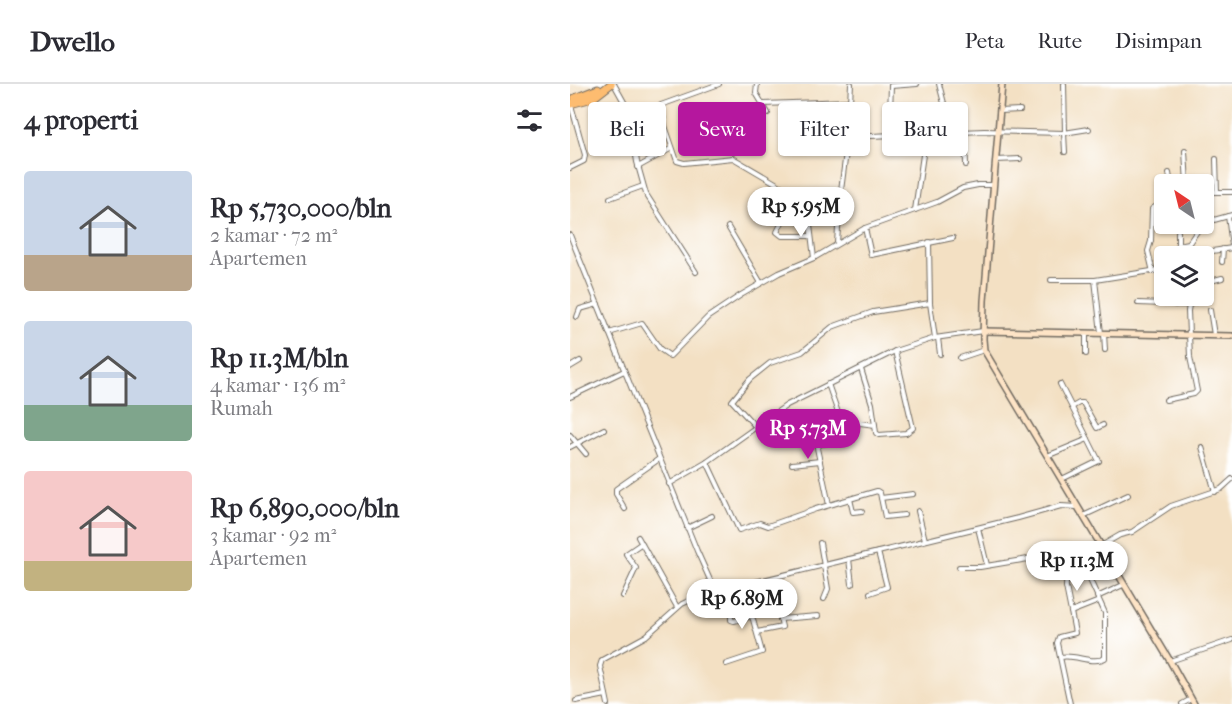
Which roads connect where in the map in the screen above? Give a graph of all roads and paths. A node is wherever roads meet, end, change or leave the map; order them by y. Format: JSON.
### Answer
{"nodes":[{"id":1,"x":604,"y":84,"type":"edge"},
{"id":2,"x":613,"y":84,"type":"edge"},
{"id":3,"x":719,"y":84,"type":"edge"},
{"id":4,"x":757,"y":84,"type":"edge"},
{"id":5,"x":851,"y":84,"type":"edge"},
{"id":6,"x":917,"y":84,"type":"edge"},
{"id":7,"x":939,"y":84,"type":"edge"},
{"id":8,"x":1002,"y":84,"type":"edge"},
{"id":9,"x":1064,"y":84,"type":"edge"},
{"id":10,"x":891,"y":85,"type":"edge"},
{"id":11,"x":850,"y":100,"type":"joint"},
{"id":12,"x":762,"y":102,"type":"edge"},
{"id":13,"x":890,"y":102,"type":"edge"},
{"id":14,"x":944,"y":102,"type":"edge"},
{"id":15,"x":570,"y":103,"type":"edge"},
{"id":16,"x":766,"y":104,"type":"edge"},
{"id":17,"x":766,"y":109,"type":"edge"},
{"id":18,"x":1020,"y":110,"type":"dead end"},
{"id":19,"x":1000,"y":111,"type":"junction"},
{"id":20,"x":768,"y":113,"type":"dead end"},
{"id":21,"x":1089,"y":129,"type":"dead end"},
{"id":22,"x":968,"y":132,"type":"edge"},
{"id":23,"x":999,"y":132,"type":"junction"},
{"id":24,"x":1064,"y":133,"type":"junction"},
{"id":25,"x":672,"y":148,"type":"junction"},
{"id":26,"x":1185,"y":151,"type":"dead end"},
{"id":27,"x":1065,"y":152,"type":"dead end"},
{"id":28,"x":846,"y":156,"type":"edge"},
{"id":29,"x":923,"y":156,"type":"edge"},
{"id":30,"x":966,"y":156,"type":"edge"},
{"id":31,"x":1020,"y":159,"type":"dead end"},
{"id":32,"x":1216,"y":159,"type":"dead end"},
{"id":33,"x":996,"y":160,"type":"junction"},
{"id":34,"x":966,"y":165,"type":"dead end"},
{"id":35,"x":638,"y":167,"type":"junction"},
{"id":36,"x":570,"y":168,"type":"edge"},
{"id":37,"x":1186,"y":174,"type":"edge"},
{"id":38,"x":994,"y":185,"type":"junction"},
{"id":39,"x":643,"y":186,"type":"junction"},
{"id":40,"x":1217,"y":192,"type":"joint"},
{"id":41,"x":1232,"y":192,"type":"edge"},
{"id":42,"x":796,"y":195,"type":"junction"},
{"id":43,"x":610,"y":198,"type":"dead end"},
{"id":44,"x":840,"y":198,"type":"junction"},
{"id":45,"x":1154,"y":208,"type":"edge"},
{"id":46,"x":915,"y":210,"type":"junction"},
{"id":47,"x":1230,"y":215,"type":"edge"},
{"id":48,"x":809,"y":217,"type":"dead end"},
{"id":49,"x":1214,"y":220,"type":"edge"},
{"id":50,"x":728,"y":227,"type":"dead end"},
{"id":51,"x":865,"y":228,"type":"junction"},
{"id":52,"x":1178,"y":234,"type":"edge"},
{"id":53,"x":1195,"y":234,"type":"edge"},
{"id":54,"x":570,"y":235,"type":"edge"},
{"id":55,"x":811,"y":236,"type":"junction"},
{"id":56,"x":952,"y":238,"type":"dead end"},
{"id":57,"x":929,"y":242,"type":"junction"},
{"id":58,"x":837,"y":244,"type":"junction"},
{"id":59,"x":1179,"y":244,"type":"joint"},
{"id":60,"x":1232,"y":247,"type":"edge"},
{"id":61,"x":1223,"y":249,"type":"junction"},
{"id":62,"x":1214,"y":251,"type":"edge"},
{"id":63,"x":814,"y":258,"type":"junction"},
{"id":64,"x":1221,"y":262,"type":"dead end"},
{"id":65,"x":696,"y":272,"type":"dead end"},
{"id":66,"x":1153,"y":272,"type":"joint"},
{"id":67,"x":1222,"y":278,"type":"dead end"},
{"id":68,"x":1050,"y":280,"type":"dead end"},
{"id":69,"x":1095,"y":280,"type":"junction"},
{"id":70,"x":1214,"y":280,"type":"edge"},
{"id":71,"x":760,"y":283,"type":"junction"},
{"id":72,"x":930,"y":303,"type":"junction"},
{"id":73,"x":1138,"y":303,"type":"dead end"},
{"id":74,"x":598,"y":304,"type":"junction"},
{"id":75,"x":1154,"y":304,"type":"edge"},
{"id":76,"x":1189,"y":306,"type":"edge"},
{"id":77,"x":1210,"y":310,"type":"dead end"},
{"id":78,"x":577,"y":317,"type":"dead end"},
{"id":79,"x":983,"y":331,"type":"junction"},
{"id":80,"x":609,"y":333,"type":"junction"},
{"id":81,"x":1086,"y":333,"type":"junction"},
{"id":82,"x":1103,"y":333,"type":"junction"},
{"id":83,"x":1188,"y":335,"type":"junction"},
{"id":84,"x":1214,"y":336,"type":"junction"},
{"id":85,"x":1232,"y":336,"type":"edge"},
{"id":86,"x":937,"y":338,"type":"junction"},
{"id":87,"x":984,"y":350,"type":"junction"},
{"id":88,"x":1105,"y":350,"type":"dead end"},
{"id":89,"x":895,"y":351,"type":"junction"},
{"id":90,"x":940,"y":354,"type":"dead end"},
{"id":91,"x":1086,"y":354,"type":"dead end"},
{"id":92,"x":960,"y":358,"type":"dead end"},
{"id":93,"x":580,"y":361,"type":"dead end"},
{"id":94,"x":570,"y":367,"type":"edge"},
{"id":95,"x":861,"y":369,"type":"junction"},
{"id":96,"x":624,"y":371,"type":"junction"},
{"id":97,"x":828,"y":384,"type":"junction"},
{"id":98,"x":1059,"y":384,"type":"dead end"},
{"id":99,"x":570,"y":397,"type":"edge"},
{"id":100,"x":1166,"y":400,"type":"dead end"},
{"id":101,"x":1072,"y":407,"type":"junction"},
{"id":102,"x":875,"y":425,"type":"junction"},
{"id":103,"x":1103,"y":425,"type":"dead end"},
{"id":104,"x":755,"y":426,"type":"junction"},
{"id":105,"x":843,"y":427,"type":"junction"},
{"id":106,"x":603,"y":429,"type":"dead end"},
{"id":107,"x":570,"y":435,"type":"edge"},
{"id":108,"x":1088,"y":439,"type":"junction"},
{"id":109,"x":575,"y":443,"type":"junction"},
{"id":110,"x":570,"y":447,"type":"edge"},
{"id":111,"x":1202,"y":447,"type":"dead end"},
{"id":112,"x":586,"y":454,"type":"dead end"},
{"id":113,"x":1047,"y":456,"type":"junction"},
{"id":114,"x":659,"y":459,"type":"junction"},
{"id":115,"x":820,"y":461,"type":"junction"},
{"id":116,"x":706,"y":462,"type":"junction"},
{"id":117,"x":792,"y":464,"type":"dead end"},
{"id":118,"x":1232,"y":478,"type":"edge"},
{"id":119,"x":1061,"y":480,"type":"junction"},
{"id":120,"x":668,"y":482,"type":"junction"},
{"id":121,"x":1215,"y":492,"type":"junction"},
{"id":122,"x":913,"y":494,"type":"dead end"},
{"id":123,"x":1070,"y":495,"type":"junction"},
{"id":124,"x":1128,"y":495,"type":"dead end"},
{"id":125,"x":881,"y":498,"type":"junction"},
{"id":126,"x":850,"y":499,"type":"junction"},
{"id":127,"x":829,"y":505,"type":"junction"},
{"id":128,"x":1061,"y":506,"type":"junction"},
{"id":129,"x":1077,"y":507,"type":"junction"},
{"id":130,"x":624,"y":509,"type":"dead end"},
{"id":131,"x":862,"y":511,"type":"dead end"},
{"id":132,"x":918,"y":511,"type":"dead end"},
{"id":133,"x":904,"y":515,"type":"dead end"},
{"id":134,"x":712,"y":516,"type":"dead end"},
{"id":135,"x":1083,"y":516,"type":"junction"},
{"id":136,"x":687,"y":528,"type":"junction"},
{"id":137,"x":978,"y":528,"type":"junction"},
{"id":138,"x":638,"y":537,"type":"dead end"},
{"id":139,"x":925,"y":540,"type":"junction"},
{"id":140,"x":642,"y":543,"type":"junction"},
{"id":141,"x":820,"y":543,"type":"dead end"},
{"id":142,"x":1101,"y":546,"type":"junction"},
{"id":143,"x":878,"y":552,"type":"junction"},
{"id":144,"x":849,"y":559,"type":"junction"},
{"id":145,"x":824,"y":565,"type":"junction"},
{"id":146,"x":987,"y":565,"type":"junction"},
{"id":147,"x":959,"y":567,"type":"dead end"},
{"id":148,"x":1067,"y":567,"type":"junction"},
{"id":149,"x":764,"y":580,"type":"junction"},
{"id":150,"x":852,"y":584,"type":"dead end"},
{"id":151,"x":1122,"y":585,"type":"junction"},
{"id":152,"x":716,"y":588,"type":"junction"},
{"id":153,"x":726,"y":589,"type":"junction"},
{"id":154,"x":870,"y":593,"type":"dead end"},
{"id":155,"x":623,"y":596,"type":"dead end"},
{"id":156,"x":824,"y":599,"type":"dead end"},
{"id":157,"x":1098,"y":599,"type":"junction"},
{"id":158,"x":786,"y":600,"type":"dead end"},
{"id":159,"x":770,"y":601,"type":"junction"},
{"id":160,"x":776,"y":601,"type":"junction"},
{"id":161,"x":677,"y":607,"type":"junction"},
{"id":162,"x":735,"y":607,"type":"junction"},
{"id":163,"x":1071,"y":612,"type":"junction"},
{"id":164,"x":818,"y":615,"type":"dead end"},
{"id":165,"x":780,"y":619,"type":"junction"},
{"id":166,"x":757,"y":632,"type":"junction"},
{"id":167,"x":1232,"y":640,"type":"edge"},
{"id":168,"x":1061,"y":657,"type":"junction"},
{"id":169,"x":1170,"y":661,"type":"junction"},
{"id":170,"x":726,"y":664,"type":"dead end"},
{"id":171,"x":606,"y":694,"type":"junction"},
{"id":172,"x":576,"y":701,"type":"dead end"},
{"id":173,"x":1192,"y":701,"type":"edge"},
{"id":174,"x":608,"y":704,"type":"edge"},
{"id":175,"x":1070,"y":704,"type":"edge"},
{"id":176,"x":1182,"y":704,"type":"edge"}],
"edges":[{"from":1,"to":15,"type":"highway"},
{"from":2,"to":15,"type":"highway"},
{"from":2,"to":35,"type":"street"},
{"from":3,"to":25,"type":"street"},
{"from":4,"to":12,"type":"street"},
{"from":5,"to":11,"type":"street"},
{"from":6,"to":10,"type":"street"},
{"from":7,"to":14,"type":"street"},
{"from":8,"to":19,"type":"main road"},
{"from":9,"to":24,"type":"street"},
{"from":10,"to":13,"type":"street"},
{"from":11,"to":16,"type":"street"},
{"from":15,"to":36,"type":"street"},
{"from":17,"to":20,"type":"street"},
{"from":18,"to":19,"type":"street"},
{"from":19,"to":23,"type":"main road"},
{"from":21,"to":24,"type":"street"},
{"from":22,"to":23,"type":"street"},
{"from":23,"to":24,"type":"street"},
{"from":23,"to":33,"type":"main road"},
{"from":24,"to":27,"type":"street"},
{"from":25,"to":35,"type":"street"},
{"from":25,"to":42,"type":"street"},
{"from":26,"to":37,"type":"street"},
{"from":28,"to":44,"type":"street"},
{"from":29,"to":46,"type":"street"},
{"from":30,"to":34,"type":"street"},
{"from":31,"to":33,"type":"street"},
{"from":32,"to":40,"type":"street"},
{"from":33,"to":38,"type":"main road"},
{"from":35,"to":39,"type":"street"},
{"from":38,"to":46,"type":"street"},
{"from":38,"to":79,"type":"main road"},
{"from":39,"to":43,"type":"street"},
{"from":39,"to":65,"type":"street"},
{"from":40,"to":41,"type":"street"},
{"from":42,"to":44,"type":"street"},
{"from":42,"to":55,"type":"street"},
{"from":44,"to":58,"type":"street"},
{"from":45,"to":66,"type":"street"},
{"from":46,"to":51,"type":"street"},
{"from":47,"to":49,"type":"street"},
{"from":47,"to":60,"type":"street"},
{"from":48,"to":55,"type":"street"},
{"from":50,"to":71,"type":"street"},
{"from":51,"to":57,"type":"street"},
{"from":51,"to":58,"type":"street"},
{"from":52,"to":59,"type":"street"},
{"from":53,"to":59,"type":"street"},
{"from":54,"to":74,"type":"street"},
{"from":55,"to":63,"type":"street"},
{"from":56,"to":57,"type":"street"},
{"from":57,"to":72,"type":"street"},
{"from":58,"to":63,"type":"street"},
{"from":60,"to":61,"type":"street"},
{"from":61,"to":62,"type":"street"},
{"from":61,"to":64,"type":"street"},
{"from":63,"to":71,"type":"street"},
{"from":66,"to":69,"type":"street"},
{"from":67,"to":70,"type":"street"},
{"from":68,"to":69,"type":"street"},
{"from":69,"to":82,"type":"street"},
{"from":71,"to":80,"type":"street"},
{"from":72,"to":86,"type":"street"},
{"from":72,"to":104,"type":"street"},
{"from":73,"to":75,"type":"street"},
{"from":74,"to":78,"type":"street"},
{"from":74,"to":80,"type":"street"},
{"from":76,"to":83,"type":"street"},
{"from":77,"to":84,"type":"street"},
{"from":79,"to":81,"type":"main road"},
{"from":79,"to":86,"type":"street"},
{"from":79,"to":87,"type":"main road"},
{"from":80,"to":96,"type":"street"},
{"from":81,"to":82,"type":"main road"},
{"from":81,"to":91,"type":"street"},
{"from":82,"to":83,"type":"main road"},
{"from":82,"to":88,"type":"street"},
{"from":83,"to":84,"type":"main road"},
{"from":83,"to":100,"type":"street"},
{"from":84,"to":85,"type":"main road"},
{"from":86,"to":89,"type":"street"},
{"from":86,"to":90,"type":"street"},
{"from":87,"to":92,"type":"street"},
{"from":87,"to":113,"type":"main road"},
{"from":89,"to":95,"type":"street"},
{"from":89,"to":102,"type":"street"},
{"from":93,"to":94,"type":"street"},
{"from":95,"to":97,"type":"street"},
{"from":95,"to":102,"type":"street"},
{"from":96,"to":99,"type":"street"},
{"from":96,"to":114,"type":"street"},
{"from":97,"to":104,"type":"street"},
{"from":97,"to":105,"type":"street"},
{"from":98,"to":101,"type":"street"},
{"from":101,"to":103,"type":"street"},
{"from":101,"to":108,"type":"street"},
{"from":102,"to":105,"type":"street"},
{"from":104,"to":116,"type":"street"},
{"from":105,"to":115,"type":"street"},
{"from":106,"to":109,"type":"street"},
{"from":107,"to":109,"type":"street"},
{"from":108,"to":113,"type":"street"},
{"from":108,"to":119,"type":"street"},
{"from":109,"to":110,"type":"street"},
{"from":109,"to":112,"type":"street"},
{"from":111,"to":121,"type":"street"},
{"from":113,"to":119,"type":"main road"},
{"from":114,"to":120,"type":"street"},
{"from":114,"to":130,"type":"street"},
{"from":115,"to":117,"type":"street"},
{"from":115,"to":127,"type":"street"},
{"from":116,"to":120,"type":"street"},
{"from":116,"to":127,"type":"street"},
{"from":118,"to":121,"type":"street"},
{"from":119,"to":123,"type":"main road"},
{"from":120,"to":136,"type":"street"},
{"from":121,"to":142,"type":"street"},
{"from":122,"to":125,"type":"street"},
{"from":123,"to":128,"type":"street"},
{"from":123,"to":129,"type":"main road"},
{"from":124,"to":135,"type":"street"},
{"from":125,"to":126,"type":"street"},
{"from":125,"to":133,"type":"street"},
{"from":126,"to":127,"type":"street"},
{"from":126,"to":131,"type":"street"},
{"from":128,"to":129,"type":"street"},
{"from":128,"to":137,"type":"street"},
{"from":129,"to":135,"type":"main road"},
{"from":132,"to":139,"type":"street"},
{"from":134,"to":136,"type":"street"},
{"from":135,"to":142,"type":"main road"},
{"from":136,"to":152,"type":"street"},
{"from":137,"to":139,"type":"street"},
{"from":137,"to":146,"type":"street"},
{"from":138,"to":140,"type":"street"},
{"from":139,"to":143,"type":"street"},
{"from":140,"to":155,"type":"street"},
{"from":140,"to":161,"type":"street"},
{"from":141,"to":145,"type":"street"},
{"from":142,"to":151,"type":"main road"},
{"from":143,"to":144,"type":"street"},
{"from":143,"to":154,"type":"street"},
{"from":144,"to":145,"type":"street"},
{"from":144,"to":150,"type":"street"},
{"from":145,"to":149,"type":"street"},
{"from":145,"to":156,"type":"street"},
{"from":146,"to":147,"type":"street"},
{"from":146,"to":148,"type":"street"},
{"from":148,"to":157,"type":"street"},
{"from":148,"to":163,"type":"street"},
{"from":149,"to":153,"type":"street"},
{"from":149,"to":159,"type":"street"},
{"from":151,"to":157,"type":"street"},
{"from":151,"to":169,"type":"main road"},
{"from":152,"to":153,"type":"street"},
{"from":152,"to":161,"type":"street"},
{"from":153,"to":162,"type":"street"},
{"from":157,"to":163,"type":"street"},
{"from":157,"to":168,"type":"street"},
{"from":158,"to":160,"type":"street"},
{"from":159,"to":160,"type":"street"},
{"from":159,"to":162,"type":"street"},
{"from":160,"to":165,"type":"street"},
{"from":161,"to":171,"type":"street"},
{"from":162,"to":166,"type":"street"},
{"from":163,"to":168,"type":"street"},
{"from":164,"to":165,"type":"street"},
{"from":165,"to":166,"type":"street"},
{"from":166,"to":170,"type":"street"},
{"from":167,"to":169,"type":"street"},
{"from":168,"to":175,"type":"street"},
{"from":169,"to":173,"type":"main road"},
{"from":171,"to":172,"type":"street"},
{"from":171,"to":174,"type":"street"},
{"from":173,"to":176,"type":"street"}]}
